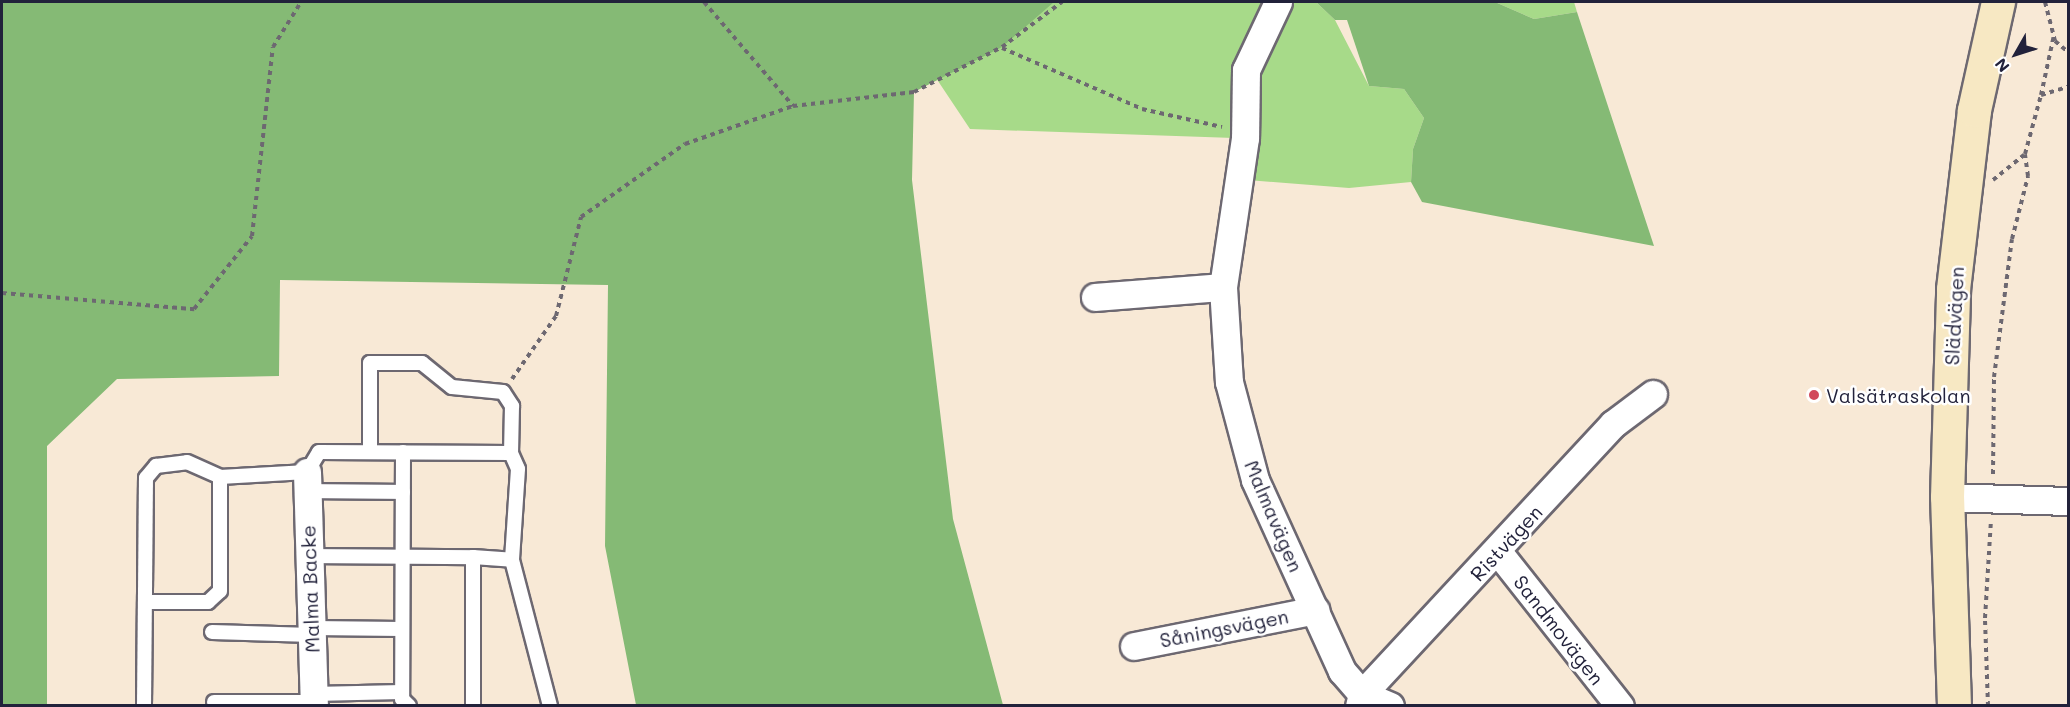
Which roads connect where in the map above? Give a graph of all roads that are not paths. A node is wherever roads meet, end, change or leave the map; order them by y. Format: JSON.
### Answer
{"nodes":[{"id":1,"x":1278,"y":2,"type":"edge"},
{"id":2,"x":1998,"y":2,"type":"edge"},
{"id":3,"x":1223,"y":287,"type":"junction"},
{"id":4,"x":1095,"y":297,"type":"dead end"},
{"id":5,"x":1653,"y":394,"type":"dead end"},
{"id":6,"x":369,"y":452,"type":"junction"},
{"id":7,"x":403,"y":453,"type":"junction"},
{"id":8,"x":511,"y":453,"type":"junction"},
{"id":9,"x":220,"y":477,"type":"junction"},
{"id":10,"x":307,"y":482,"type":"junction"},
{"id":11,"x":403,"y":492,"type":"junction"},
{"id":12,"x":1947,"y":497,"type":"junction"},
{"id":13,"x":2068,"y":501,"type":"edge"},
{"id":14,"x":1498,"y":553,"type":"junction"},
{"id":15,"x":310,"y":556,"type":"junction"},
{"id":16,"x":403,"y":556,"type":"junction"},
{"id":17,"x":474,"y":557,"type":"junction"},
{"id":18,"x":512,"y":560,"type":"junction"},
{"id":19,"x":145,"y":602,"type":"junction"},
{"id":20,"x":1315,"y":610,"type":"junction"},
{"id":21,"x":402,"y":628,"type":"junction"},
{"id":22,"x":212,"y":632,"type":"dead end"},
{"id":23,"x":312,"y":632,"type":"junction"},
{"id":24,"x":1134,"y":646,"type":"dead end"},
{"id":25,"x":402,"y":692,"type":"junction"},
{"id":26,"x":314,"y":700,"type":"edge"},
{"id":27,"x":1360,"y":700,"type":"edge"},
{"id":28,"x":214,"y":702,"type":"dead end"},
{"id":29,"x":144,"y":705,"type":"edge"},
{"id":30,"x":409,"y":705,"type":"edge"},
{"id":31,"x":473,"y":705,"type":"edge"},
{"id":32,"x":550,"y":705,"type":"edge"},
{"id":33,"x":1390,"y":705,"type":"edge"},
{"id":34,"x":1620,"y":705,"type":"edge"},
{"id":35,"x":1954,"y":705,"type":"edge"}],
"edges":[{"from":1,"to":3,"type":"street","name":"Malmavägen"},
{"from":2,"to":12,"type":"street","name":"Slädvägen"},
{"from":3,"to":4,"type":"street"},
{"from":3,"to":20,"type":"street","name":"Malmavägen"},
{"from":5,"to":14,"type":"street","name":"Ristvägen"},
{"from":6,"to":7,"type":"lane"},
{"from":6,"to":8,"type":"lane"},
{"from":6,"to":10,"type":"lane"},
{"from":7,"to":8,"type":"lane"},
{"from":7,"to":11,"type":"lane"},
{"from":8,"to":18,"type":"lane"},
{"from":9,"to":10,"type":"lane"},
{"from":9,"to":19,"type":"lane"},
{"from":9,"to":19,"type":"lane"},
{"from":10,"to":11,"type":"lane"},
{"from":10,"to":15,"type":"street","name":"Malma Backe"},
{"from":11,"to":16,"type":"lane"},
{"from":12,"to":13,"type":"street"},
{"from":12,"to":35,"type":"street","name":"Slädvägen"},
{"from":14,"to":27,"type":"street","name":"Ristvägen"},
{"from":14,"to":34,"type":"street","name":"Sandmovägen"},
{"from":15,"to":16,"type":"lane"},
{"from":15,"to":23,"type":"street","name":"Malma Backe"},
{"from":16,"to":17,"type":"lane"},
{"from":16,"to":21,"type":"lane"},
{"from":17,"to":18,"type":"lane"},
{"from":17,"to":31,"type":"lane"},
{"from":18,"to":32,"type":"lane"},
{"from":19,"to":29,"type":"lane"},
{"from":20,"to":24,"type":"street","name":"Såningsvägen"},
{"from":20,"to":27,"type":"street","name":"Malmavägen"},
{"from":21,"to":23,"type":"lane"},
{"from":21,"to":25,"type":"lane"},
{"from":22,"to":23,"type":"lane"},
{"from":23,"to":26,"type":"street","name":"Malma Backe"},
{"from":25,"to":26,"type":"lane"},
{"from":25,"to":30,"type":"lane"},
{"from":26,"to":28,"type":"lane"},
{"from":27,"to":33,"type":"street","name":"Malmavägen"}]}
